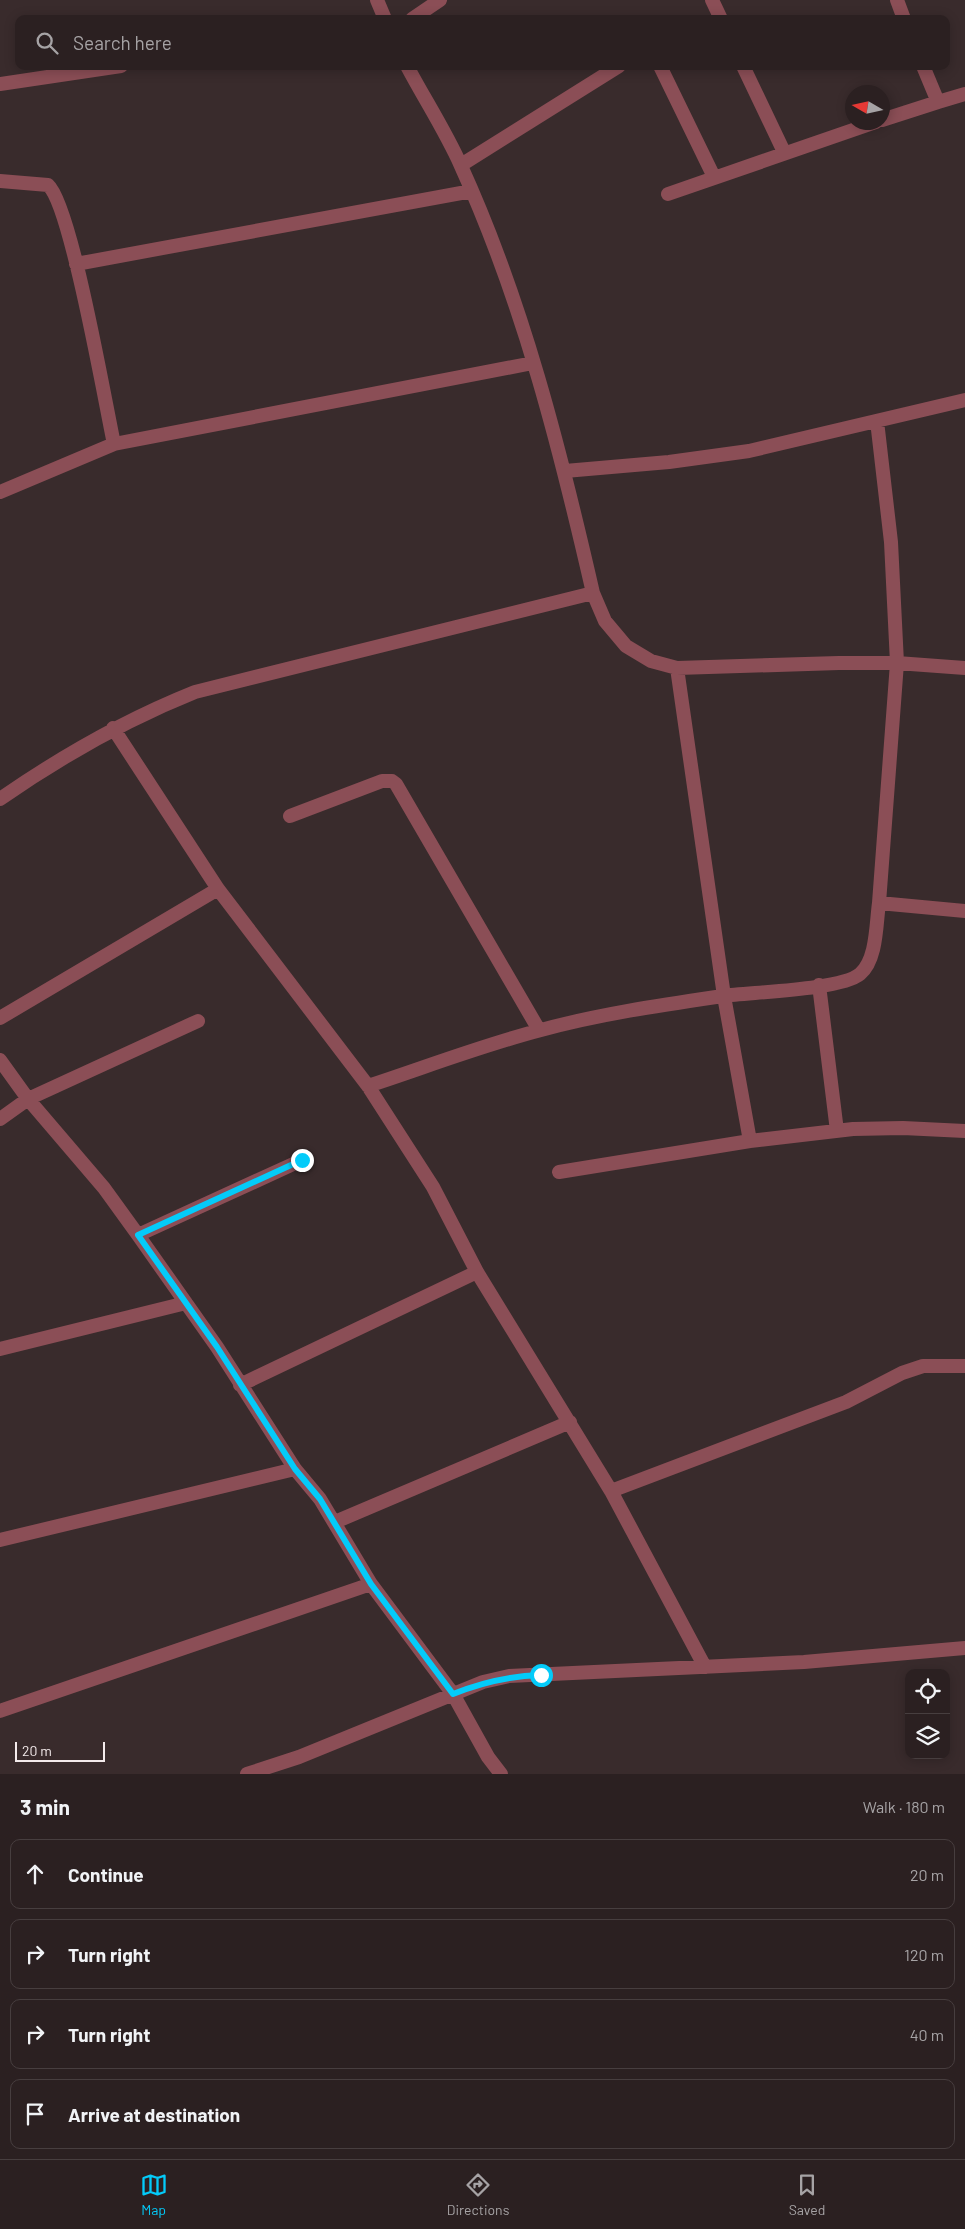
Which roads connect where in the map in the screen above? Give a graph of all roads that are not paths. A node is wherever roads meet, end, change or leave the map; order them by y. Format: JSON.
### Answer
{"nodes":[{"id":1,"x":377,"y":0,"type":"edge"},
{"id":2,"x":440,"y":0,"type":"edge"},
{"id":3,"x":712,"y":0,"type":"edge"},
{"id":4,"x":897,"y":0,"type":"edge"},
{"id":5,"x":383,"y":15,"type":"edge"},
{"id":6,"x":418,"y":15,"type":"edge"},
{"id":7,"x":719,"y":15,"type":"edge"},
{"id":8,"x":903,"y":15,"type":"edge"},
{"id":9,"x":94,"y":70,"type":"edge"},
{"id":10,"x":409,"y":70,"type":"edge"},
{"id":11,"x":614,"y":70,"type":"edge"},
{"id":12,"x":662,"y":70,"type":"edge"},
{"id":13,"x":746,"y":70,"type":"edge"},
{"id":14,"x":925,"y":70,"type":"edge"},
{"id":15,"x":0,"y":84,"type":"edge"},
{"id":16,"x":965,"y":94,"type":"edge"},
{"id":17,"x":938,"y":102,"type":"junction"},
{"id":18,"x":890,"y":117,"type":"edge"},
{"id":19,"x":851,"y":130,"type":"edge"},
{"id":20,"x":784,"y":152,"type":"junction"},
{"id":21,"x":461,"y":165,"type":"junction"},
{"id":22,"x":714,"y":178,"type":"junction"},
{"id":23,"x":0,"y":181,"type":"edge"},
{"id":24,"x":472,"y":191,"type":"junction"},
{"id":25,"x":668,"y":194,"type":"dead end"},
{"id":26,"x":76,"y":264,"type":"junction"},
{"id":27,"x":533,"y":363,"type":"junction"},
{"id":28,"x":965,"y":400,"type":"edge"},
{"id":29,"x":877,"y":421,"type":"junction"},
{"id":30,"x":114,"y":444,"type":"junction"},
{"id":31,"x":565,"y":471,"type":"junction"},
{"id":32,"x":0,"y":492,"type":"edge"},
{"id":33,"x":593,"y":593,"type":"junction"},
{"id":34,"x":897,"y":663,"type":"junction"},
{"id":35,"x":677,"y":668,"type":"junction"},
{"id":36,"x":965,"y":668,"type":"edge"},
{"id":37,"x":113,"y":728,"type":"junction"},
{"id":38,"x":0,"y":799,"type":"edge"},
{"id":39,"x":290,"y":816,"type":"dead end"},
{"id":40,"x":218,"y":889,"type":"junction"},
{"id":41,"x":879,"y":903,"type":"junction"},
{"id":42,"x":965,"y":911,"type":"edge"},
{"id":43,"x":819,"y":986,"type":"junction"},
{"id":44,"x":724,"y":996,"type":"junction"},
{"id":45,"x":0,"y":1018,"type":"edge"},
{"id":46,"x":198,"y":1021,"type":"dead end"},
{"id":47,"x":539,"y":1030,"type":"junction"},
{"id":48,"x":0,"y":1060,"type":"edge"},
{"id":49,"x":368,"y":1086,"type":"junction"},
{"id":50,"x":28,"y":1099,"type":"junction"},
{"id":51,"x":0,"y":1119,"type":"edge"},
{"id":52,"x":837,"y":1131,"type":"junction"},
{"id":53,"x":965,"y":1131,"type":"edge"},
{"id":54,"x":750,"y":1141,"type":"junction"},
{"id":55,"x":302,"y":1160,"type":"dead end"},
{"id":56,"x":559,"y":1172,"type":"dead end"},
{"id":57,"x":138,"y":1235,"type":"junction"},
{"id":58,"x":477,"y":1272,"type":"junction"},
{"id":59,"x":186,"y":1303,"type":"junction"},
{"id":60,"x":0,"y":1349,"type":"edge"},
{"id":61,"x":965,"y":1366,"type":"edge"},
{"id":62,"x":240,"y":1385,"type":"junction"},
{"id":63,"x":570,"y":1422,"type":"junction"},
{"id":64,"x":295,"y":1469,"type":"junction"},
{"id":65,"x":611,"y":1491,"type":"junction"},
{"id":66,"x":335,"y":1522,"type":"junction"},
{"id":67,"x":0,"y":1540,"type":"edge"},
{"id":68,"x":371,"y":1584,"type":"junction"},
{"id":69,"x":965,"y":1648,"type":"edge"},
{"id":70,"x":705,"y":1667,"type":"junction"},
{"id":71,"x":453,"y":1694,"type":"junction"},
{"id":72,"x":0,"y":1711,"type":"edge"},
{"id":73,"x":247,"y":1774,"type":"edge"},
{"id":74,"x":502,"y":1774,"type":"edge"}],
"edges":[{"from":1,"to":5,"type":"street"},
{"from":2,"to":6,"type":"street"},
{"from":3,"to":7,"type":"street"},
{"from":4,"to":8,"type":"street"},
{"from":9,"to":15,"type":"street"},
{"from":10,"to":21,"type":"street"},
{"from":11,"to":21,"type":"street"},
{"from":12,"to":22,"type":"street"},
{"from":13,"to":20,"type":"street"},
{"from":14,"to":17,"type":"street"},
{"from":16,"to":17,"type":"street"},
{"from":17,"to":18,"type":"street"},
{"from":19,"to":20,"type":"street"},
{"from":20,"to":22,"type":"street"},
{"from":21,"to":24,"type":"street"},
{"from":22,"to":25,"type":"street"},
{"from":23,"to":26,"type":"street"},
{"from":24,"to":26,"type":"street"},
{"from":24,"to":27,"type":"street"},
{"from":26,"to":30,"type":"street"},
{"from":27,"to":30,"type":"street"},
{"from":27,"to":31,"type":"street"},
{"from":28,"to":29,"type":"street"},
{"from":29,"to":31,"type":"street"},
{"from":29,"to":34,"type":"street"},
{"from":30,"to":32,"type":"street"},
{"from":31,"to":33,"type":"street"},
{"from":33,"to":35,"type":"street"},
{"from":33,"to":37,"type":"street"},
{"from":34,"to":35,"type":"street"},
{"from":34,"to":36,"type":"street"},
{"from":34,"to":41,"type":"street"},
{"from":35,"to":44,"type":"street"},
{"from":37,"to":38,"type":"street"},
{"from":37,"to":40,"type":"street"},
{"from":39,"to":47,"type":"street"},
{"from":40,"to":45,"type":"street"},
{"from":40,"to":49,"type":"street"},
{"from":41,"to":42,"type":"street"},
{"from":41,"to":43,"type":"street"},
{"from":43,"to":44,"type":"street"},
{"from":43,"to":52,"type":"street"},
{"from":44,"to":47,"type":"street"},
{"from":44,"to":54,"type":"street"},
{"from":46,"to":50,"type":"street"},
{"from":47,"to":49,"type":"street"},
{"from":48,"to":50,"type":"street"},
{"from":49,"to":58,"type":"street"},
{"from":50,"to":51,"type":"street"},
{"from":50,"to":57,"type":"street"},
{"from":52,"to":53,"type":"street"},
{"from":52,"to":54,"type":"street"},
{"from":54,"to":56,"type":"street"},
{"from":55,"to":57,"type":"street"},
{"from":57,"to":59,"type":"street"},
{"from":58,"to":62,"type":"street"},
{"from":58,"to":63,"type":"street"},
{"from":59,"to":60,"type":"street"},
{"from":59,"to":62,"type":"street"},
{"from":61,"to":65,"type":"street"},
{"from":62,"to":64,"type":"street"},
{"from":63,"to":65,"type":"street"},
{"from":63,"to":66,"type":"street"},
{"from":64,"to":66,"type":"street"},
{"from":64,"to":67,"type":"street"},
{"from":65,"to":70,"type":"street"},
{"from":66,"to":68,"type":"street"},
{"from":68,"to":71,"type":"street"},
{"from":68,"to":72,"type":"street"},
{"from":69,"to":70,"type":"street"},
{"from":70,"to":71,"type":"street"},
{"from":71,"to":73,"type":"street"},
{"from":71,"to":74,"type":"street"}]}
